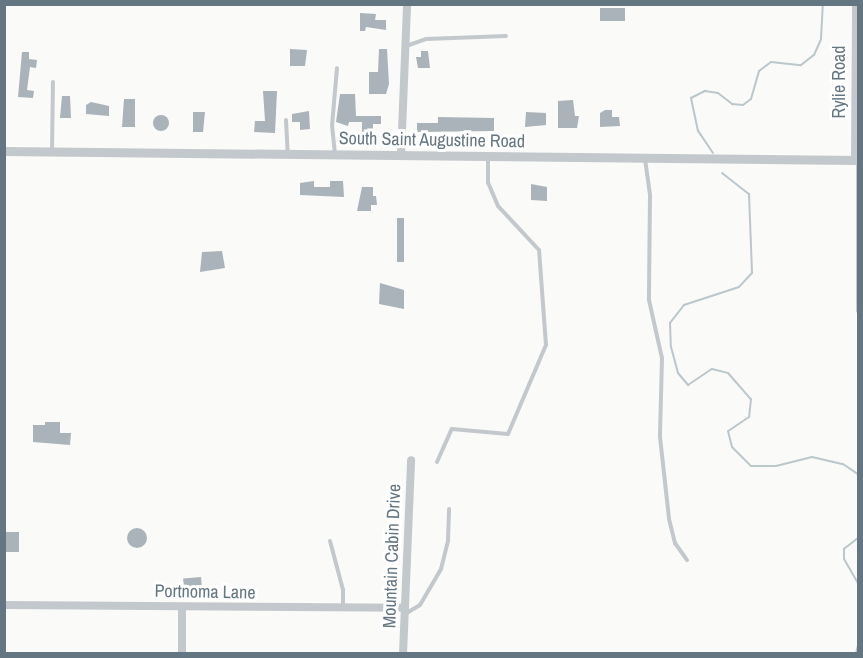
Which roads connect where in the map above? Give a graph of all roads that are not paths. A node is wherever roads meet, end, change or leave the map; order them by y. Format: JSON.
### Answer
{"nodes":[{"id":1,"x":407,"y":4,"type":"edge"},
{"id":2,"x":856,"y":4,"type":"edge"},
{"id":3,"x":506,"y":36,"type":"dead end"},
{"id":4,"x":857,"y":40,"type":"edge"},
{"id":5,"x":405,"y":46,"type":"junction"},
{"id":6,"x":337,"y":68,"type":"dead end"},
{"id":7,"x":53,"y":82,"type":"dead end"},
{"id":8,"x":285,"y":120,"type":"dead end"},
{"id":9,"x":4,"y":151,"type":"edge"},
{"id":10,"x":52,"y":152,"type":"junction"},
{"id":11,"x":288,"y":154,"type":"junction"},
{"id":12,"x":335,"y":155,"type":"junction"},
{"id":13,"x":401,"y":156,"type":"junction"},
{"id":14,"x":489,"y":157,"type":"junction"},
{"id":15,"x":645,"y":158,"type":"junction"},
{"id":16,"x":857,"y":161,"type":"edge"},
{"id":17,"x":858,"y":311,"type":"edge"},
{"id":18,"x":411,"y":460,"type":"dead end"},
{"id":19,"x":437,"y":462,"type":"dead end"},
{"id":20,"x":449,"y":509,"type":"dead end"},
{"id":21,"x":330,"y":541,"type":"dead end"},
{"id":22,"x":687,"y":560,"type":"dead end"},
{"id":23,"x":4,"y":605,"type":"edge"},
{"id":24,"x":182,"y":606,"type":"junction"},
{"id":25,"x":343,"y":610,"type":"junction"},
{"id":26,"x":405,"y":611,"type":"junction"},
{"id":27,"x":182,"y":654,"type":"edge"},
{"id":28,"x":403,"y":654,"type":"edge"}],
"edges":[{"from":1,"to":5,"type":"street"},
{"from":2,"to":4,"type":"street","name":"Rylie Road"},
{"from":3,"to":5,"type":"lane"},
{"from":4,"to":16,"type":"street","name":"Rylie Road"},
{"from":5,"to":13,"type":"street"},
{"from":6,"to":12,"type":"lane"},
{"from":7,"to":10,"type":"lane"},
{"from":8,"to":11,"type":"lane"},
{"from":9,"to":10,"type":"street","name":"South Saint Augustine Road"},
{"from":10,"to":11,"type":"street","name":"South Saint Augustine Road"},
{"from":11,"to":12,"type":"street","name":"South Saint Augustine Road"},
{"from":12,"to":13,"type":"street","name":"South Saint Augustine Road"},
{"from":13,"to":14,"type":"street","name":"South Saint Augustine Road"},
{"from":14,"to":15,"type":"street","name":"South Saint Augustine Road"},
{"from":14,"to":19,"type":"lane"},
{"from":15,"to":16,"type":"street","name":"South Saint Augustine Road"},
{"from":15,"to":22,"type":"lane"},
{"from":16,"to":17,"type":"lane"},
{"from":18,"to":26,"type":"street","name":"Mountain Cabin Drive"},
{"from":20,"to":26,"type":"lane"},
{"from":21,"to":25,"type":"lane"},
{"from":23,"to":24,"type":"street","name":"Portnoma Lane"},
{"from":24,"to":25,"type":"street","name":"Portnoma Lane"},
{"from":24,"to":27,"type":"street"},
{"from":25,"to":26,"type":"street","name":"Portnoma Lane"},
{"from":26,"to":28,"type":"street","name":"Mountain Cabin Drive"}]}
